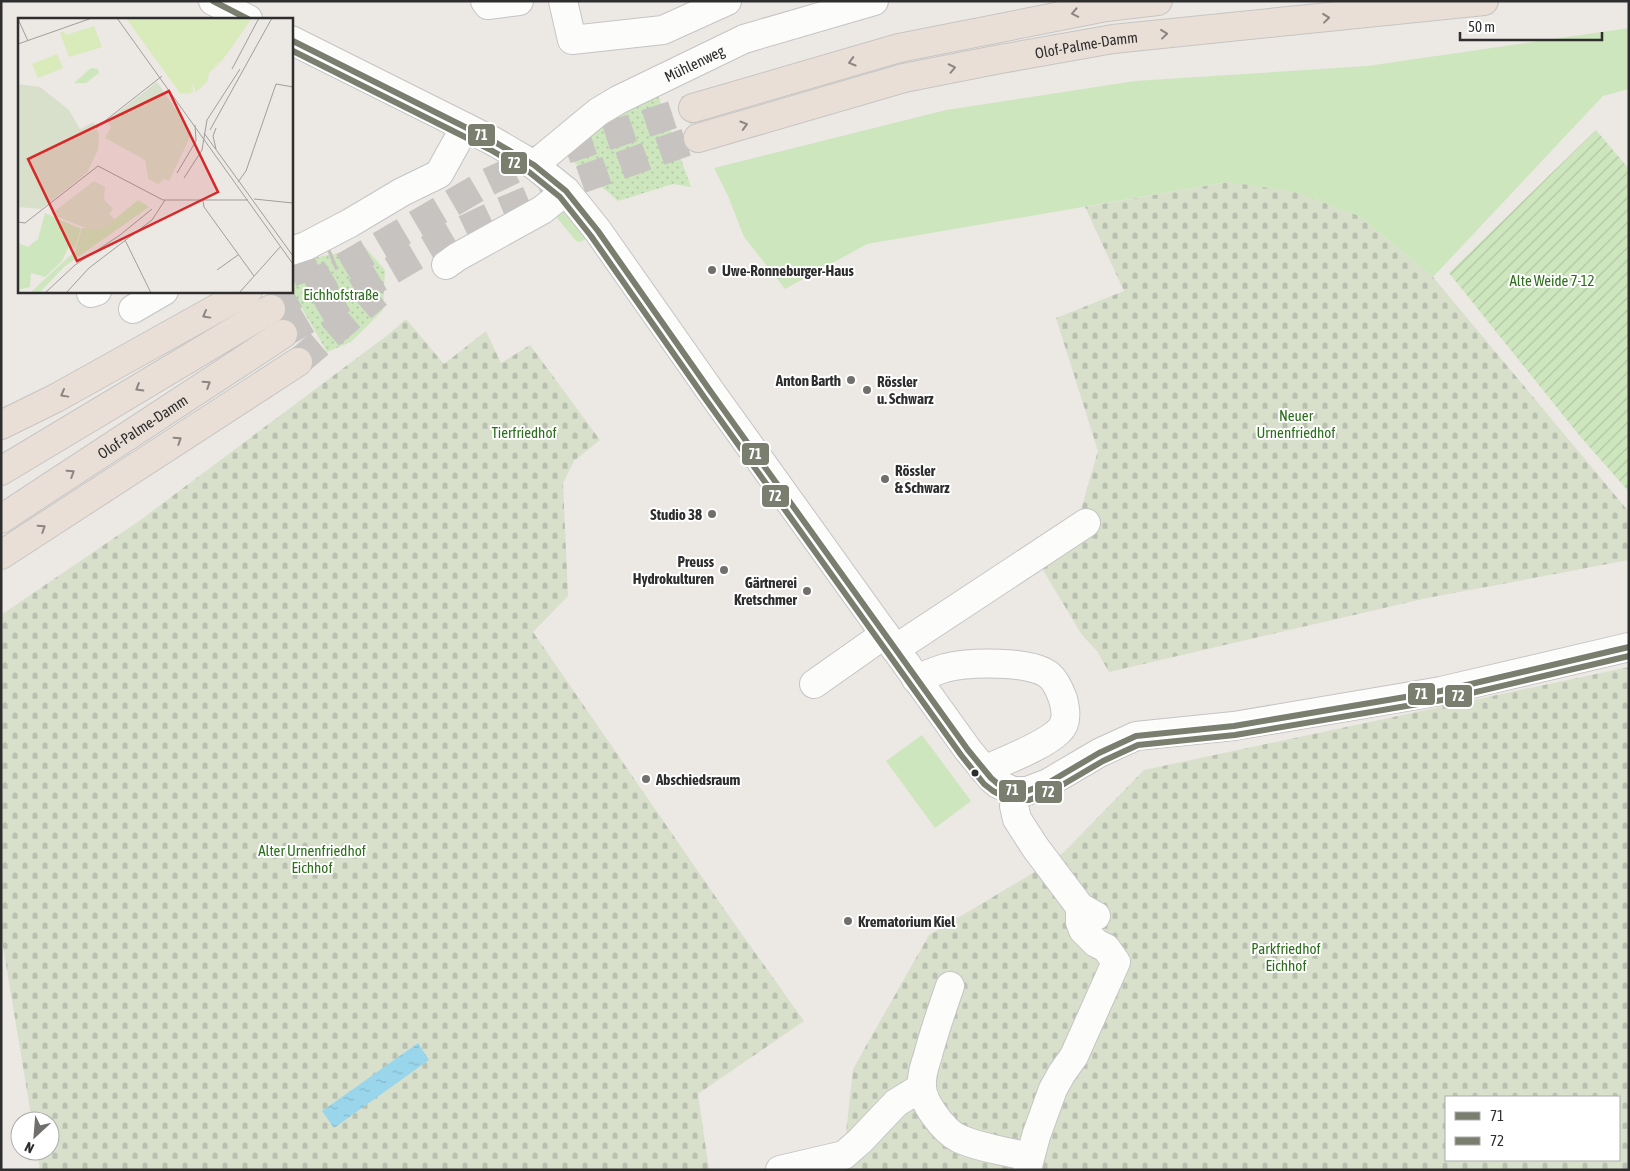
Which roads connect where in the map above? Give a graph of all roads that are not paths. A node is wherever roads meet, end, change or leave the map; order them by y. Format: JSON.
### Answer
{"nodes":[{"id":1,"x":213,"y":1,"type":"edge"},
{"id":2,"x":485,"y":1,"type":"edge"},
{"id":3,"x":520,"y":1,"type":"edge"},
{"id":4,"x":563,"y":1,"type":"edge"},
{"id":5,"x":727,"y":1,"type":"edge"},
{"id":6,"x":874,"y":1,"type":"edge"},
{"id":7,"x":1158,"y":1,"type":"edge"},
{"id":8,"x":1484,"y":1,"type":"edge"},
{"id":9,"x":246,"y":18,"type":"edge"},
{"id":10,"x":292,"y":40,"type":"edge"},
{"id":11,"x":693,"y":108,"type":"tunnel mouth"},
{"id":12,"x":465,"y":126,"type":"junction"},
{"id":13,"x":698,"y":138,"type":"tunnel mouth"},
{"id":14,"x":534,"y":165,"type":"junction"},
{"id":15,"x":566,"y":191,"type":"junction"},
{"id":16,"x":292,"y":251,"type":"edge"},
{"id":17,"x":446,"y":265,"type":"dead end"},
{"id":18,"x":162,"y":292,"type":"edge"},
{"id":19,"x":246,"y":292,"type":"tunnel mouth"},
{"id":20,"x":271,"y":308,"type":"tunnel mouth"},
{"id":21,"x":133,"y":309,"type":"dead end"},
{"id":22,"x":283,"y":334,"type":"tunnel mouth"},
{"id":23,"x":298,"y":362,"type":"tunnel mouth"},
{"id":24,"x":1,"y":425,"type":"edge"},
{"id":25,"x":1,"y":471,"type":"edge"},
{"id":26,"x":1,"y":519,"type":"edge"},
{"id":27,"x":1086,"y":523,"type":"dead end"},
{"id":28,"x":1,"y":555,"type":"edge"},
{"id":29,"x":890,"y":642,"type":"junction"},
{"id":30,"x":1629,"y":647,"type":"edge"},
{"id":31,"x":916,"y":679,"type":"junction"},
{"id":32,"x":814,"y":684,"type":"dead end"},
{"id":33,"x":984,"y":770,"type":"junction"},
{"id":34,"x":1016,"y":791,"type":"junction"},
{"id":35,"x":950,"y":986,"type":"dead end"},
{"id":36,"x":922,"y":1087,"type":"junction"},
{"id":37,"x":1028,"y":1163,"type":"edge"},
{"id":38,"x":780,"y":1170,"type":"edge"}],
"edges":[{"from":1,"to":9,"type":"street"},
{"from":2,"to":3,"type":"street"},
{"from":4,"to":5,"type":"street"},
{"from":6,"to":14,"type":"street","name":"Mühlenweg"},
{"from":7,"to":11,"type":"highway","name":"Olof-Palme-Damm","one_way":true},
{"from":13,"to":8,"type":"highway","name":"Olof-Palme-Damm","one_way":true},
{"from":10,"to":12,"type":"street"},
{"from":12,"to":14,"type":"street"},
{"from":12,"to":16,"type":"street"},
{"from":14,"to":15,"type":"street"},
{"from":15,"to":17,"type":"street"},
{"from":15,"to":29,"type":"street"},
{"from":18,"to":21,"type":"street"},
{"from":19,"to":24,"type":"highway","one_way":true},
{"from":20,"to":25,"type":"highway","one_way":true},
{"from":26,"to":22,"type":"highway","name":"Olof-Palme-Damm","one_way":true},
{"from":28,"to":23,"type":"highway","one_way":true},
{"from":27,"to":29,"type":"street"},
{"from":29,"to":31,"type":"street"},
{"from":29,"to":32,"type":"street"},
{"from":30,"to":34,"type":"street"},
{"from":31,"to":33,"type":"street"},
{"from":31,"to":33,"type":"street"},
{"from":33,"to":34,"type":"street"},
{"from":34,"to":37,"type":"street"},
{"from":35,"to":36,"type":"street"},
{"from":36,"to":37,"type":"street"},
{"from":36,"to":38,"type":"street"}]}
